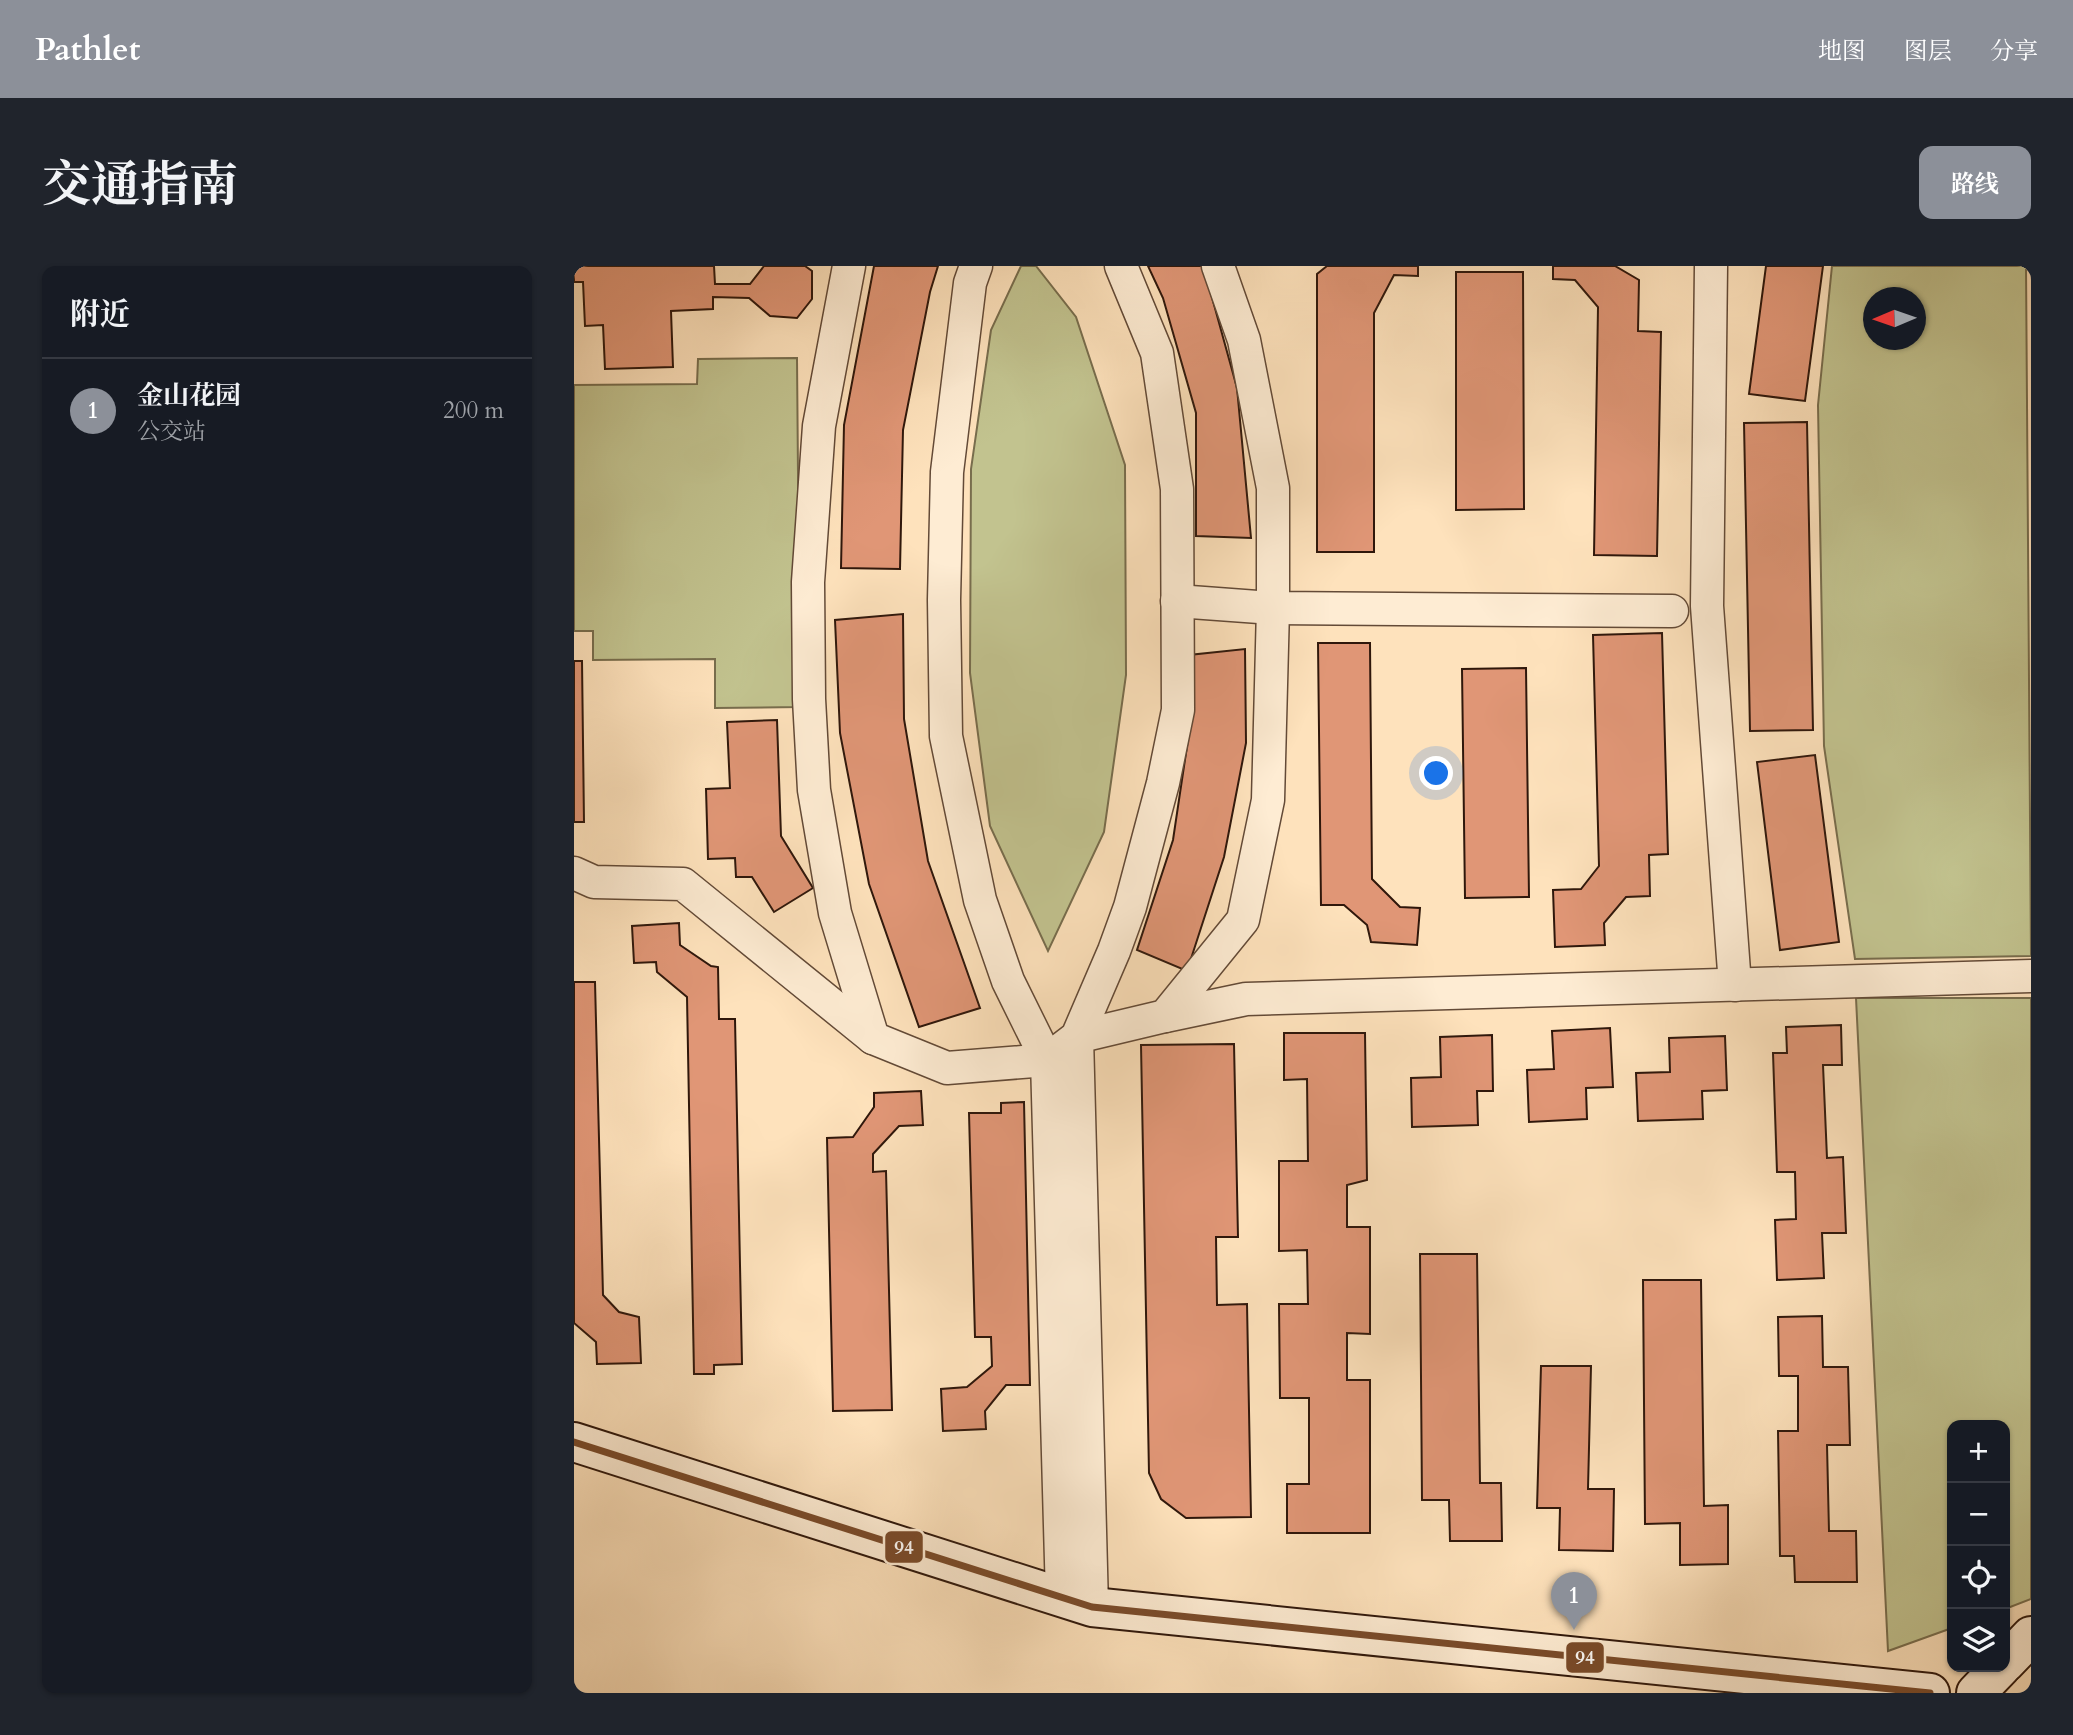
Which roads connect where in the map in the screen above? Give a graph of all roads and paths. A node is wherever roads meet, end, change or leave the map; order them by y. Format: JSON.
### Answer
{"nodes":[{"id":1,"x":849,"y":266,"type":"edge"},
{"id":2,"x":976,"y":266,"type":"edge"},
{"id":3,"x":1121,"y":266,"type":"edge"},
{"id":4,"x":1218,"y":266,"type":"edge"},
{"id":5,"x":1711,"y":266,"type":"edge"},
{"id":6,"x":1177,"y":601,"type":"junction"},
{"id":7,"x":1273,"y":608,"type":"junction"},
{"id":8,"x":1672,"y":611,"type":"dead end"},
{"id":9,"x":574,"y":873,"type":"edge"},
{"id":10,"x":2031,"y":976,"type":"edge"},
{"id":11,"x":1735,"y":985,"type":"junction"},
{"id":12,"x":1165,"y":1016,"type":"junction"},
{"id":13,"x":1077,"y":1037,"type":"junction"},
{"id":14,"x":873,"y":1038,"type":"junction"},
{"id":15,"x":1047,"y":1060,"type":"junction"},
{"id":16,"x":574,"y":1442,"type":"edge"},
{"id":17,"x":1077,"y":1602,"type":"junction"},
{"id":18,"x":2031,"y":1636,"type":"edge"},
{"id":19,"x":2010,"y":1658,"type":"edge"},
{"id":20,"x":1996,"y":1672,"type":"edge"},
{"id":21,"x":1930,"y":1693,"type":"edge"},
{"id":22,"x":1976,"y":1693,"type":"edge"}],
"edges":[{"from":1,"to":14,"type":"street"},
{"from":2,"to":15,"type":"street"},
{"from":3,"to":6,"type":"street"},
{"from":4,"to":7,"type":"street"},
{"from":5,"to":11,"type":"street"},
{"from":6,"to":7,"type":"street"},
{"from":6,"to":13,"type":"street"},
{"from":7,"to":8,"type":"street"},
{"from":7,"to":12,"type":"street"},
{"from":9,"to":14,"type":"street"},
{"from":10,"to":11,"type":"street"},
{"from":11,"to":12,"type":"street"},
{"from":12,"to":13,"type":"street"},
{"from":13,"to":15,"type":"street"},
{"from":13,"to":17,"type":"street"},
{"from":14,"to":15,"type":"street"},
{"from":15,"to":17,"type":"street"},
{"from":16,"to":17,"type":"street"},
{"from":17,"to":21,"type":"street"},
{"from":18,"to":19,"type":"street"},
{"from":20,"to":22,"type":"street"}]}
